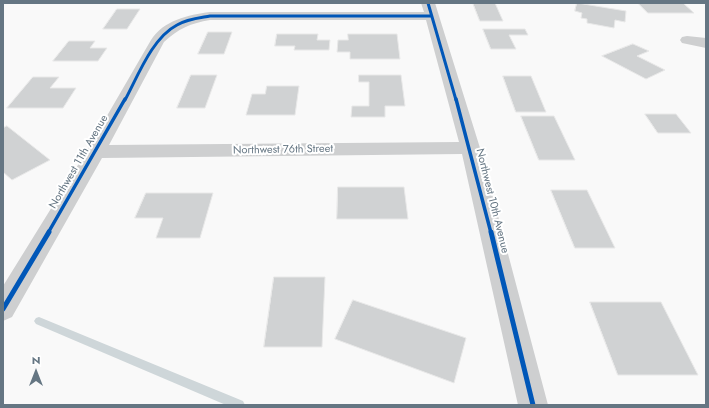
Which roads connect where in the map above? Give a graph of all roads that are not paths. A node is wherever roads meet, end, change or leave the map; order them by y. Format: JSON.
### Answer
{"nodes":[{"id":1,"x":429,"y":10,"type":"edge"},
{"id":2,"x":688,"y":40,"type":"dead end"},
{"id":3,"x":706,"y":43,"type":"edge"},
{"id":4,"x":470,"y":148,"type":"junction"},
{"id":5,"x":96,"y":152,"type":"junction"},
{"id":6,"x":3,"y":309,"type":"edge"},
{"id":7,"x":533,"y":405,"type":"edge"}],
"edges":[{"from":1,"to":4,"type":"street","name":"Northwest 10th Avenue"},
{"from":1,"to":5,"type":"street","name":"Northwest 11th Avenue"},
{"from":2,"to":3,"type":"street"},
{"from":4,"to":5,"type":"street","name":"Northwest 76th Street"},
{"from":4,"to":7,"type":"street","name":"Northwest 10th Avenue"},
{"from":5,"to":6,"type":"street","name":"Northwest 11th Avenue"}]}
